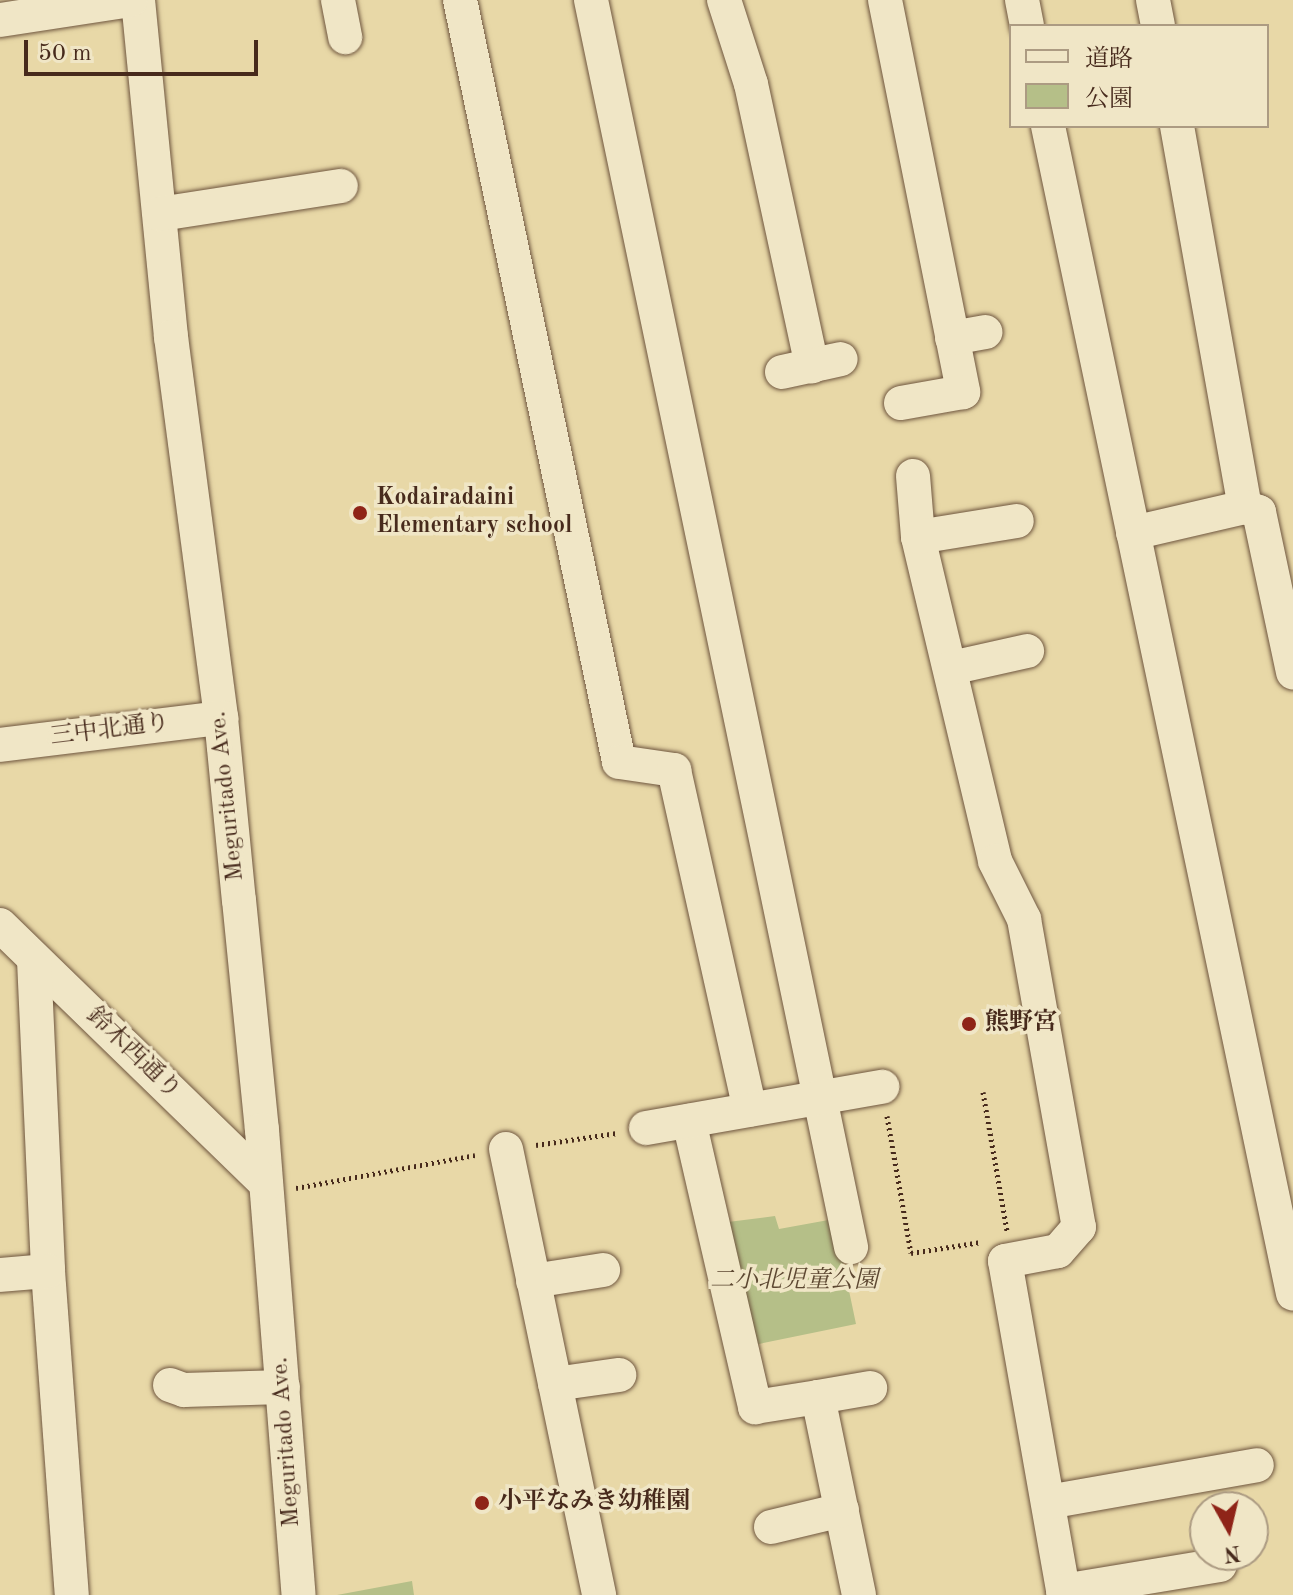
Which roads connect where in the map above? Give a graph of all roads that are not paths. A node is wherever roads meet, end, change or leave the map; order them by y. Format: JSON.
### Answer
{"nodes":[{"id":1,"x":130,"y":0,"type":"edge"},
{"id":2,"x":138,"y":0,"type":"edge"},
{"id":3,"x":338,"y":0,"type":"edge"},
{"id":4,"x":460,"y":0,"type":"edge"},
{"id":5,"x":724,"y":0,"type":"edge"},
{"id":6,"x":885,"y":0,"type":"edge"},
{"id":7,"x":1022,"y":0,"type":"edge"},
{"id":8,"x":1153,"y":0,"type":"edge"},
{"id":9,"x":585,"y":13,"type":"edge"},
{"id":10,"x":0,"y":20,"type":"edge"},
{"id":11,"x":1027,"y":24,"type":"edge"},
{"id":12,"x":1158,"y":24,"type":"edge"},
{"id":13,"x":345,"y":37,"type":"dead end"},
{"id":14,"x":1048,"y":128,"type":"edge"},
{"id":15,"x":1177,"y":128,"type":"edge"},
{"id":16,"x":341,"y":186,"type":"dead end"},
{"id":17,"x":160,"y":214,"type":"junction"},
{"id":18,"x":812,"y":366,"type":"dead end"},
{"id":19,"x":901,"y":403,"type":"dead end"},
{"id":20,"x":913,"y":476,"type":"dead end"},
{"id":21,"x":1245,"y":507,"type":"junction"},
{"id":22,"x":1017,"y":521,"type":"dead end"},
{"id":23,"x":1133,"y":533,"type":"junction"},
{"id":24,"x":918,"y":537,"type":"junction"},
{"id":25,"x":1027,"y":651,"type":"dead end"},
{"id":26,"x":951,"y":668,"type":"junction"},
{"id":27,"x":1293,"y":672,"type":"edge"},
{"id":28,"x":221,"y":718,"type":"junction"},
{"id":29,"x":0,"y":745,"type":"edge"},
{"id":30,"x":0,"y":925,"type":"edge"},
{"id":31,"x":34,"y":960,"type":"junction"},
{"id":32,"x":882,"y":1087,"type":"road end"},
{"id":33,"x":821,"y":1098,"type":"junction"},
{"id":34,"x":750,"y":1110,"type":"junction"},
{"id":35,"x":689,"y":1121,"type":"junction"},
{"id":36,"x":646,"y":1128,"type":"road end"},
{"id":37,"x":506,"y":1149,"type":"road end"},
{"id":38,"x":266,"y":1188,"type":"junction"},
{"id":39,"x":851,"y":1247,"type":"dead end"},
{"id":40,"x":603,"y":1270,"type":"dead end"},
{"id":41,"x":48,"y":1271,"type":"junction"},
{"id":42,"x":0,"y":1275,"type":"edge"},
{"id":43,"x":533,"y":1281,"type":"junction"},
{"id":44,"x":1293,"y":1294,"type":"edge"},
{"id":45,"x":619,"y":1375,"type":"dead end"},
{"id":46,"x":555,"y":1384,"type":"junction"},
{"id":47,"x":170,"y":1385,"type":"dead end"},
{"id":48,"x":283,"y":1387,"type":"junction"},
{"id":49,"x":870,"y":1388,"type":"dead end"},
{"id":50,"x":818,"y":1397,"type":"junction"},
{"id":51,"x":1257,"y":1465,"type":"dead end"},
{"id":52,"x":1048,"y":1502,"type":"junction"},
{"id":53,"x":842,"y":1510,"type":"junction"},
{"id":54,"x":771,"y":1527,"type":"dead end"},
{"id":55,"x":1189,"y":1571,"type":"edge"},
{"id":56,"x":1064,"y":1593,"type":"edge"},
{"id":57,"x":72,"y":1595,"type":"edge"},
{"id":58,"x":299,"y":1595,"type":"edge"},
{"id":59,"x":599,"y":1595,"type":"edge"},
{"id":60,"x":859,"y":1595,"type":"edge"}],
"edges":[{"from":1,"to":10,"type":"street"},
{"from":2,"to":17,"type":"street","name":"Meguritado Ave."},
{"from":3,"to":13,"type":"street"},
{"from":4,"to":34,"type":"street"},
{"from":5,"to":18,"type":"street"},
{"from":6,"to":19,"type":"street"},
{"from":7,"to":11,"type":"street"},
{"from":8,"to":12,"type":"street"},
{"from":9,"to":33,"type":"street"},
{"from":14,"to":23,"type":"street"},
{"from":15,"to":21,"type":"street"},
{"from":16,"to":17,"type":"street"},
{"from":17,"to":28,"type":"street","name":"Meguritado Ave."},
{"from":20,"to":24,"type":"street"},
{"from":21,"to":23,"type":"street"},
{"from":21,"to":27,"type":"street"},
{"from":22,"to":24,"type":"street"},
{"from":23,"to":44,"type":"street"},
{"from":24,"to":26,"type":"street"},
{"from":25,"to":26,"type":"street"},
{"from":26,"to":52,"type":"street"},
{"from":28,"to":29,"type":"street","name":"三中北通り"},
{"from":28,"to":38,"type":"street","name":"Meguritado Ave."},
{"from":30,"to":31,"type":"street","name":"鈴木西通り"},
{"from":31,"to":38,"type":"street","name":"鈴木西通り"},
{"from":31,"to":41,"type":"street"},
{"from":32,"to":33,"type":"street"},
{"from":33,"to":34,"type":"street"},
{"from":33,"to":39,"type":"street"},
{"from":34,"to":35,"type":"street"},
{"from":35,"to":36,"type":"street"},
{"from":35,"to":50,"type":"street"},
{"from":37,"to":43,"type":"street"},
{"from":38,"to":48,"type":"street","name":"Meguritado Ave."},
{"from":40,"to":43,"type":"street"},
{"from":41,"to":42,"type":"street"},
{"from":41,"to":57,"type":"street"},
{"from":43,"to":46,"type":"street"},
{"from":45,"to":46,"type":"street"},
{"from":46,"to":59,"type":"street"},
{"from":47,"to":48,"type":"street"},
{"from":48,"to":58,"type":"street","name":"Meguritado Ave."},
{"from":49,"to":50,"type":"street"},
{"from":50,"to":53,"type":"street"},
{"from":51,"to":52,"type":"street"},
{"from":52,"to":56,"type":"street"},
{"from":53,"to":54,"type":"street"},
{"from":53,"to":60,"type":"street"},
{"from":55,"to":56,"type":"street"}]}
